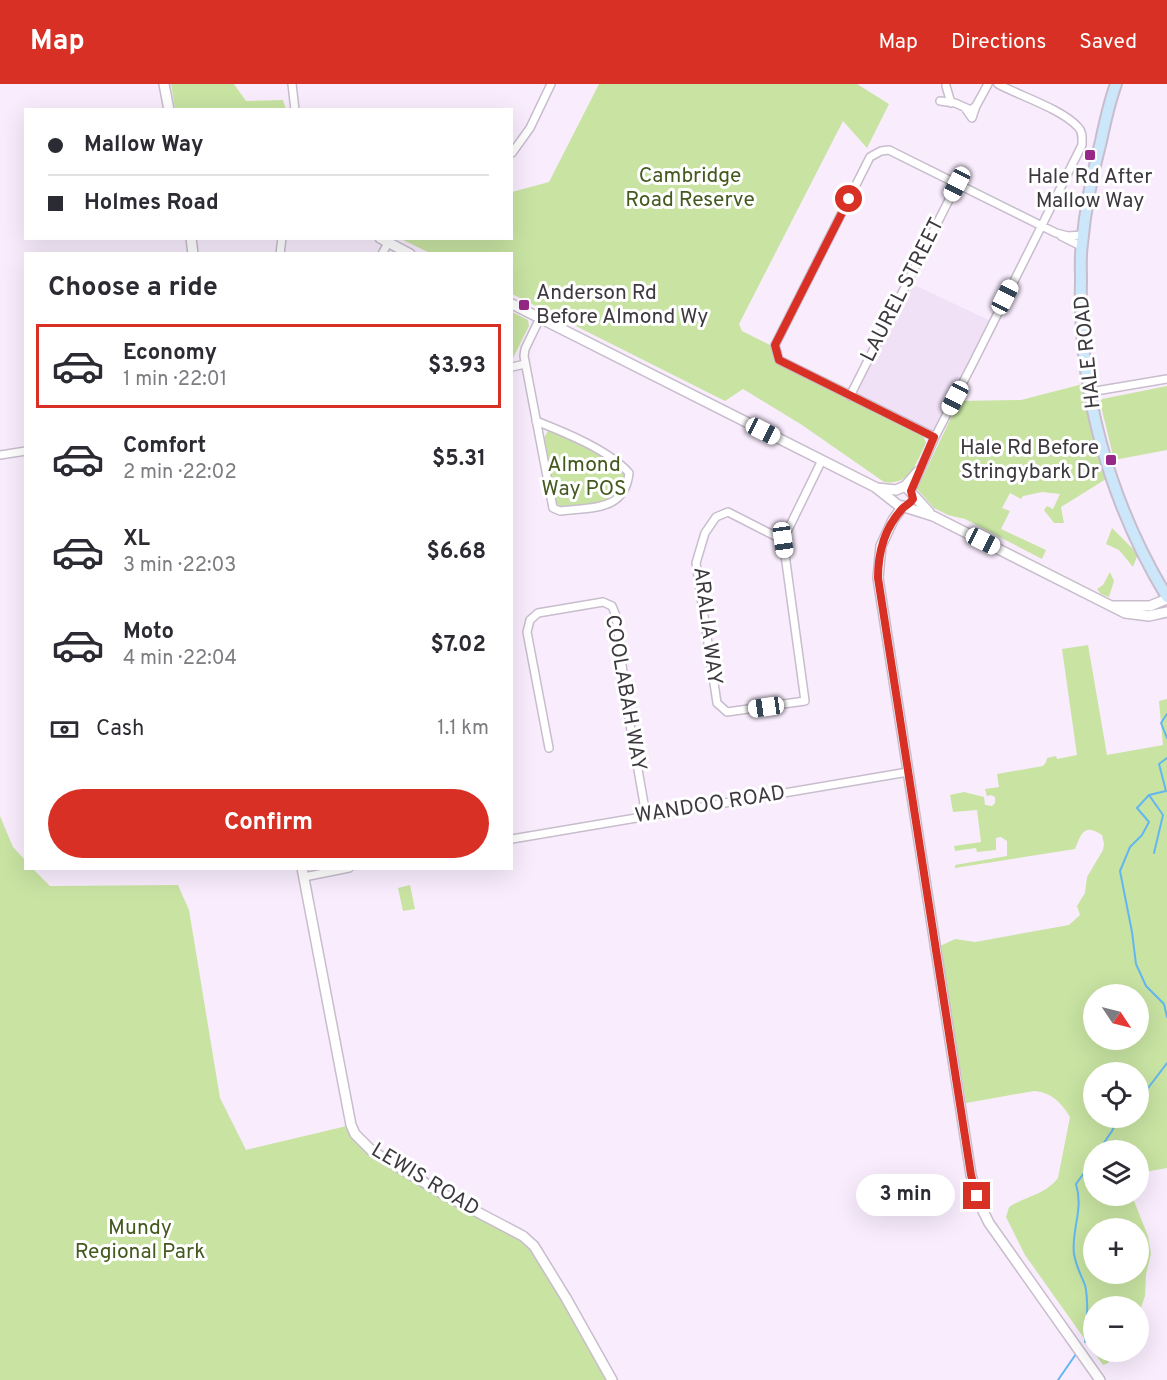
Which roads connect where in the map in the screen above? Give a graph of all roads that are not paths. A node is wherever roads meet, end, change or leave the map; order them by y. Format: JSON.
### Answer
{"nodes":[{"id":1,"x":164,"y":84,"type":"edge"},
{"id":2,"x":292,"y":84,"type":"edge"},
{"id":3,"x":551,"y":84,"type":"edge"},
{"id":4,"x":988,"y":84,"type":"edge"},
{"id":5,"x":998,"y":84,"type":"edge"},
{"id":6,"x":1116,"y":84,"type":"edge"},
{"id":7,"x":1122,"y":84,"type":"edge"},
{"id":8,"x":946,"y":86,"type":"dead end"},
{"id":9,"x":940,"y":101,"type":"dead end"},
{"id":10,"x":951,"y":103,"type":"junction"},
{"id":11,"x":169,"y":108,"type":"edge"},
{"id":12,"x":295,"y":108,"type":"edge"},
{"id":13,"x":1104,"y":129,"type":"junction"},
{"id":14,"x":513,"y":152,"type":"edge"},
{"id":15,"x":957,"y":184,"type":"junction"},
{"id":16,"x":1041,"y":226,"type":"junction"},
{"id":17,"x":1056,"y":233,"type":"junction"},
{"id":18,"x":1082,"y":240,"type":"junction"},
{"id":19,"x":384,"y":241,"type":"edge"},
{"id":20,"x":406,"y":252,"type":"edge"},
{"id":21,"x":513,"y":304,"type":"edge"},
{"id":22,"x":540,"y":318,"type":"junction"},
{"id":23,"x":525,"y":364,"type":"junction"},
{"id":24,"x":513,"y":367,"type":"edge"},
{"id":25,"x":1167,"y":379,"type":"edge"},
{"id":26,"x":1090,"y":392,"type":"junction"},
{"id":27,"x":850,"y":396,"type":"junction"},
{"id":28,"x":536,"y":421,"type":"junction"},
{"id":29,"x":934,"y":437,"type":"junction"},
{"id":30,"x":24,"y":451,"type":"edge"},
{"id":31,"x":0,"y":455,"type":"edge"},
{"id":32,"x":822,"y":460,"type":"junction"},
{"id":33,"x":875,"y":487,"type":"junction"},
{"id":34,"x":906,"y":490,"type":"junction"},
{"id":35,"x":900,"y":504,"type":"junction"},
{"id":36,"x":933,"y":516,"type":"junction"},
{"id":37,"x":783,"y":540,"type":"junction"},
{"id":38,"x":1167,"y":598,"type":"edge"},
{"id":39,"x":1112,"y":606,"type":"junction"},
{"id":40,"x":1167,"y":612,"type":"edge"},
{"id":41,"x":549,"y":748,"type":"dead end"},
{"id":42,"x":908,"y":772,"type":"junction"},
{"id":43,"x":646,"y":815,"type":"junction"},
{"id":44,"x":513,"y":838,"type":"edge"},
{"id":45,"x":331,"y":870,"type":"edge"},
{"id":46,"x":303,"y":873,"type":"edge"},
{"id":47,"x":612,"y":1380,"type":"edge"},
{"id":48,"x":1100,"y":1380,"type":"edge"}],
"edges":[{"from":1,"to":11,"type":"street"},
{"from":2,"to":12,"type":"street"},
{"from":3,"to":14,"type":"street"},
{"from":4,"to":10,"type":"street"},
{"from":5,"to":16,"type":"street"},
{"from":6,"to":13,"type":"main road","name":"HALE ROAD"},
{"from":7,"to":13,"type":"main road","name":"HALE ROAD"},
{"from":8,"to":10,"type":"street"},
{"from":9,"to":10,"type":"street"},
{"from":13,"to":18,"type":"main road","name":"HALE ROAD"},
{"from":15,"to":16,"type":"street"},
{"from":15,"to":27,"type":"street","name":"LAUREL STREET"},
{"from":15,"to":27,"type":"street"},
{"from":16,"to":17,"type":"street"},
{"from":16,"to":29,"type":"street"},
{"from":17,"to":18,"type":"street"},
{"from":17,"to":18,"type":"street"},
{"from":18,"to":26,"type":"main road","name":"HALE ROAD"},
{"from":19,"to":20,"type":"street"},
{"from":21,"to":22,"type":"street"},
{"from":22,"to":23,"type":"street"},
{"from":22,"to":32,"type":"street"},
{"from":23,"to":24,"type":"street"},
{"from":23,"to":28,"type":"street"},
{"from":25,"to":26,"type":"street"},
{"from":26,"to":38,"type":"main road","name":"HALE ROAD"},
{"from":27,"to":29,"type":"street"},
{"from":28,"to":28,"type":"street"},
{"from":29,"to":34,"type":"street"},
{"from":30,"to":31,"type":"street"},
{"from":32,"to":33,"type":"street"},
{"from":32,"to":37,"type":"street"},
{"from":33,"to":34,"type":"street"},
{"from":33,"to":35,"type":"street"},
{"from":34,"to":35,"type":"street"},
{"from":34,"to":35,"type":"street"},
{"from":34,"to":36,"type":"street"},
{"from":35,"to":36,"type":"street"},
{"from":35,"to":42,"type":"street"},
{"from":36,"to":39,"type":"street"},
{"from":37,"to":37,"type":"street","name":"ARALIA WAY"},
{"from":38,"to":39,"type":"street"},
{"from":39,"to":40,"type":"street"},
{"from":41,"to":43,"type":"street","name":"COOLABAH WAY"},
{"from":42,"to":43,"type":"street","name":"WANDOO ROAD"},
{"from":42,"to":48,"type":"street"},
{"from":43,"to":44,"type":"street","name":"WANDOO ROAD"},
{"from":45,"to":46,"type":"street"},
{"from":46,"to":47,"type":"street","name":"LEWIS ROAD"}]}
